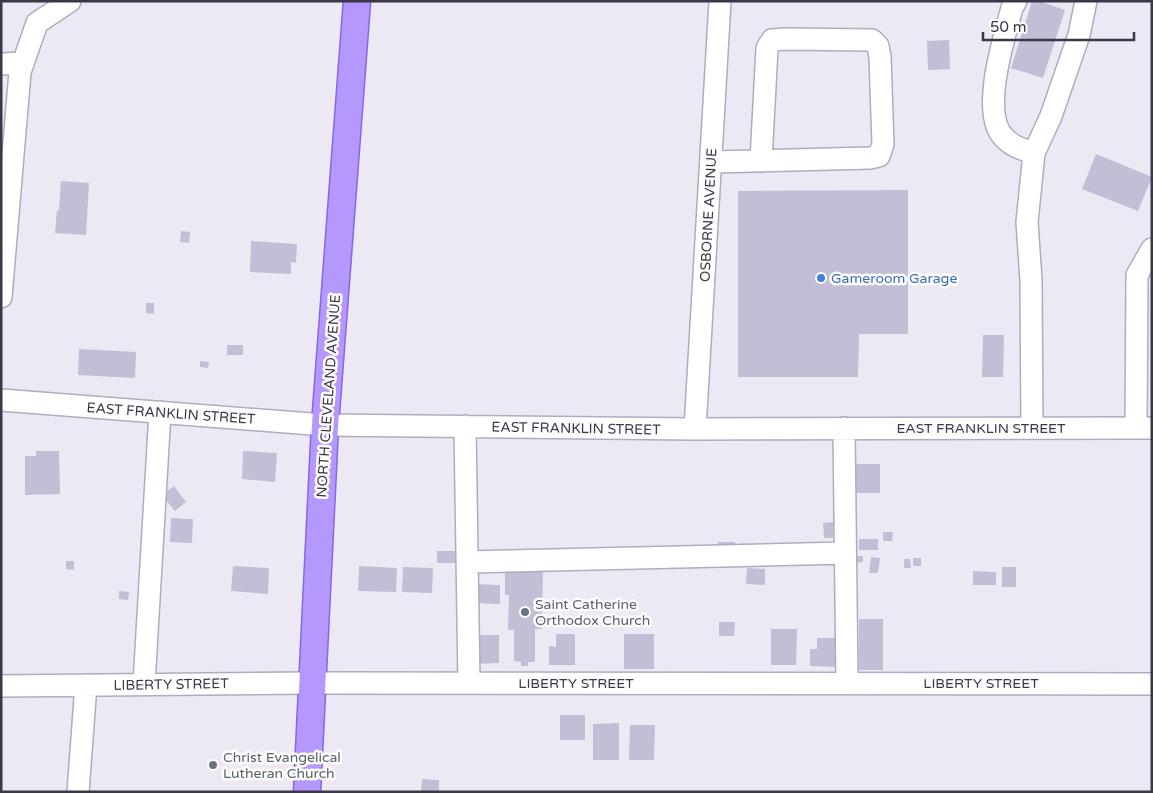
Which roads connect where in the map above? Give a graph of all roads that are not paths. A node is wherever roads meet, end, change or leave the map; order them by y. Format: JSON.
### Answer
{"nodes":[{"id":1,"x":70,"y":1,"type":"edge"},
{"id":2,"x":357,"y":1,"type":"edge"},
{"id":3,"x":720,"y":1,"type":"edge"},
{"id":4,"x":1016,"y":1,"type":"edge"},
{"id":5,"x":1086,"y":1,"type":"edge"},
{"id":6,"x":23,"y":63,"type":"junction"},
{"id":7,"x":1,"y":64,"type":"edge"},
{"id":8,"x":1034,"y":153,"type":"junction"},
{"id":9,"x":761,"y":161,"type":"junction"},
{"id":10,"x":711,"y":162,"type":"junction"},
{"id":11,"x":1152,"y":249,"type":"edge"},
{"id":12,"x":1,"y":297,"type":"edge"},
{"id":13,"x":1,"y":400,"type":"edge"},
{"id":14,"x":160,"y":412,"type":"junction"},
{"id":15,"x":325,"y":425,"type":"junction"},
{"id":16,"x":466,"y":426,"type":"junction"},
{"id":17,"x":844,"y":428,"type":"junction"},
{"id":18,"x":1032,"y":428,"type":"junction"},
{"id":19,"x":1144,"y":428,"type":"edge"},
{"id":20,"x":695,"y":429,"type":"junction"},
{"id":21,"x":845,"y":552,"type":"junction"},
{"id":22,"x":468,"y":562,"type":"junction"},
{"id":23,"x":312,"y":683,"type":"junction"},
{"id":24,"x":469,"y":683,"type":"junction"},
{"id":25,"x":847,"y":683,"type":"junction"},
{"id":26,"x":144,"y":684,"type":"junction"},
{"id":27,"x":1152,"y":684,"type":"edge"},
{"id":28,"x":86,"y":685,"type":"junction"},
{"id":29,"x":1,"y":686,"type":"edge"},
{"id":30,"x":78,"y":792,"type":"edge"},
{"id":31,"x":307,"y":792,"type":"edge"}],
"edges":[{"from":1,"to":6,"type":"street"},
{"from":2,"to":15,"type":"main road","name":"NORTH CLEVELAND AVENUE"},
{"from":3,"to":10,"type":"street","name":"OSBORNE AVENUE"},
{"from":4,"to":8,"type":"street"},
{"from":5,"to":8,"type":"street"},
{"from":6,"to":7,"type":"street"},
{"from":6,"to":12,"type":"street"},
{"from":8,"to":18,"type":"street"},
{"from":9,"to":9,"type":"street"},
{"from":9,"to":10,"type":"street"},
{"from":10,"to":20,"type":"street","name":"OSBORNE AVENUE"},
{"from":11,"to":19,"type":"street"},
{"from":13,"to":14,"type":"street","name":"EAST FRANKLIN STREET"},
{"from":14,"to":15,"type":"street","name":"EAST FRANKLIN STREET"},
{"from":14,"to":26,"type":"street"},
{"from":15,"to":16,"type":"street","name":"EAST FRANKLIN STREET"},
{"from":15,"to":23,"type":"main road","name":"NORTH CLEVELAND AVENUE"},
{"from":16,"to":20,"type":"street","name":"EAST FRANKLIN STREET"},
{"from":16,"to":22,"type":"street"},
{"from":17,"to":18,"type":"street","name":"EAST FRANKLIN STREET"},
{"from":17,"to":20,"type":"street","name":"EAST FRANKLIN STREET"},
{"from":17,"to":21,"type":"street"},
{"from":18,"to":19,"type":"street","name":"EAST FRANKLIN STREET"},
{"from":21,"to":22,"type":"street"},
{"from":21,"to":25,"type":"street"},
{"from":22,"to":24,"type":"street"},
{"from":23,"to":24,"type":"street","name":"LIBERTY STREET"},
{"from":23,"to":26,"type":"street","name":"LIBERTY STREET"},
{"from":23,"to":31,"type":"main road","name":"NORTH CLEVELAND AVENUE"},
{"from":24,"to":25,"type":"street","name":"LIBERTY STREET"},
{"from":25,"to":27,"type":"street","name":"LIBERTY STREET"},
{"from":26,"to":28,"type":"street","name":"LIBERTY STREET"},
{"from":28,"to":29,"type":"street","name":"LIBERTY STREET"},
{"from":28,"to":30,"type":"street"}]}
